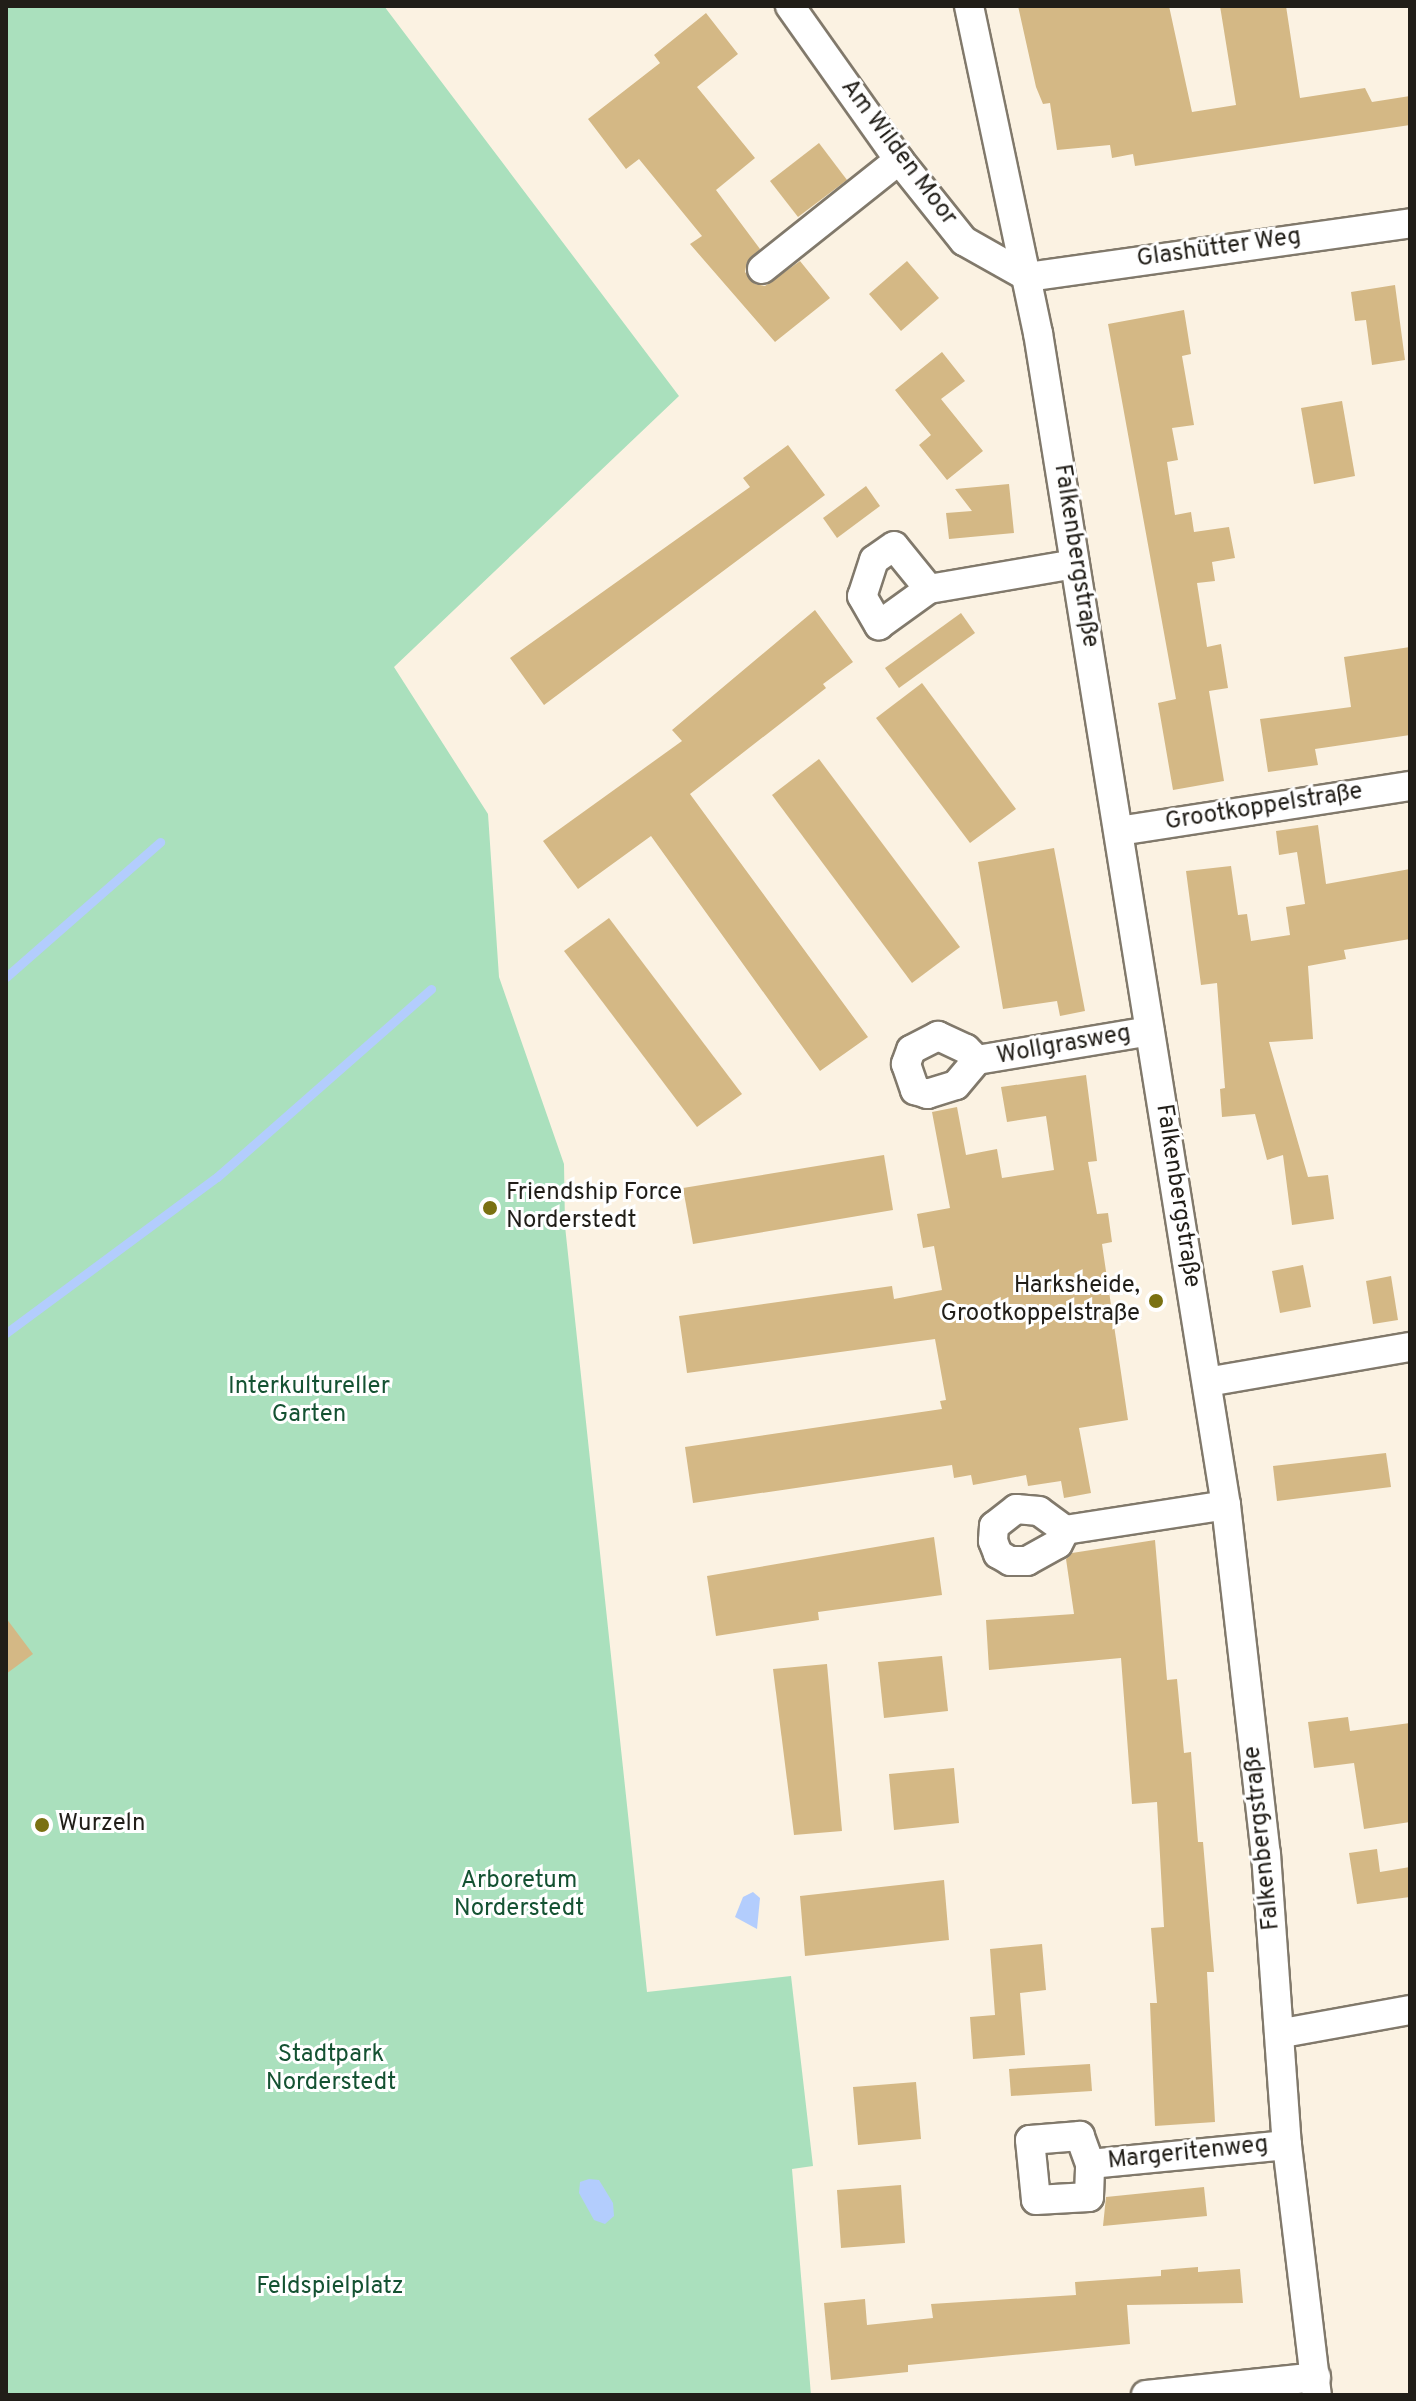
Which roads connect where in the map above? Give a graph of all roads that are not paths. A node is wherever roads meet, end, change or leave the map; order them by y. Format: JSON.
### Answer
{"nodes":[{"id":1,"x":790,"y":6,"type":"edge"},
{"id":2,"x":969,"y":6,"type":"edge"},
{"id":3,"x":899,"y":160,"type":"junction"},
{"id":4,"x":1410,"y":223,"type":"edge"},
{"id":5,"x":762,"y":269,"type":"dead end"},
{"id":6,"x":1028,"y":277,"type":"junction"},
{"id":7,"x":1075,"y":564,"type":"junction"},
{"id":8,"x":929,"y":589,"type":"dead end"},
{"id":9,"x":1410,"y":786,"type":"edge"},
{"id":10,"x":1119,"y":831,"type":"junction"},
{"id":11,"x":1150,"y":1031,"type":"junction"},
{"id":12,"x":977,"y":1060,"type":"dead end"},
{"id":13,"x":1410,"y":1347,"type":"edge"},
{"id":14,"x":1207,"y":1382,"type":"junction"},
{"id":15,"x":1226,"y":1505,"type":"junction"},
{"id":16,"x":1065,"y":1530,"type":"dead end"},
{"id":17,"x":1410,"y":2010,"type":"edge"},
{"id":18,"x":1283,"y":2033,"type":"junction"},
{"id":19,"x":1287,"y":2145,"type":"junction"},
{"id":20,"x":1090,"y":2164,"type":"dead end"},
{"id":21,"x":1317,"y":2386,"type":"edge"},
{"id":22,"x":1146,"y":2395,"type":"edge"}],
"edges":[{"from":1,"to":3,"type":"street","name":"Am Wilden Moor"},
{"from":2,"to":6,"type":"street","name":"Falkenbergstraße"},
{"from":3,"to":5,"type":"street"},
{"from":3,"to":6,"type":"street","name":"Am Wilden Moor"},
{"from":4,"to":6,"type":"street","name":"Glashütter Weg"},
{"from":6,"to":7,"type":"street","name":"Falkenbergstraße"},
{"from":7,"to":8,"type":"street"},
{"from":7,"to":10,"type":"street","name":"Falkenbergstraße"},
{"from":9,"to":10,"type":"street","name":"Grootkoppelstraße"},
{"from":10,"to":11,"type":"street","name":"Falkenbergstraße"},
{"from":11,"to":12,"type":"street","name":"Wollgrasweg"},
{"from":11,"to":14,"type":"street","name":"Falkenbergstraße"},
{"from":13,"to":14,"type":"street"},
{"from":14,"to":15,"type":"street","name":"Falkenbergstraße"},
{"from":15,"to":16,"type":"street"},
{"from":15,"to":18,"type":"street","name":"Falkenbergstraße"},
{"from":17,"to":18,"type":"street"},
{"from":18,"to":19,"type":"street","name":"Falkenbergstraße"},
{"from":19,"to":20,"type":"street","name":"Margeritenweg"},
{"from":19,"to":21,"type":"street","name":"Falkenbergstraße"},
{"from":21,"to":22,"type":"street"}]}
